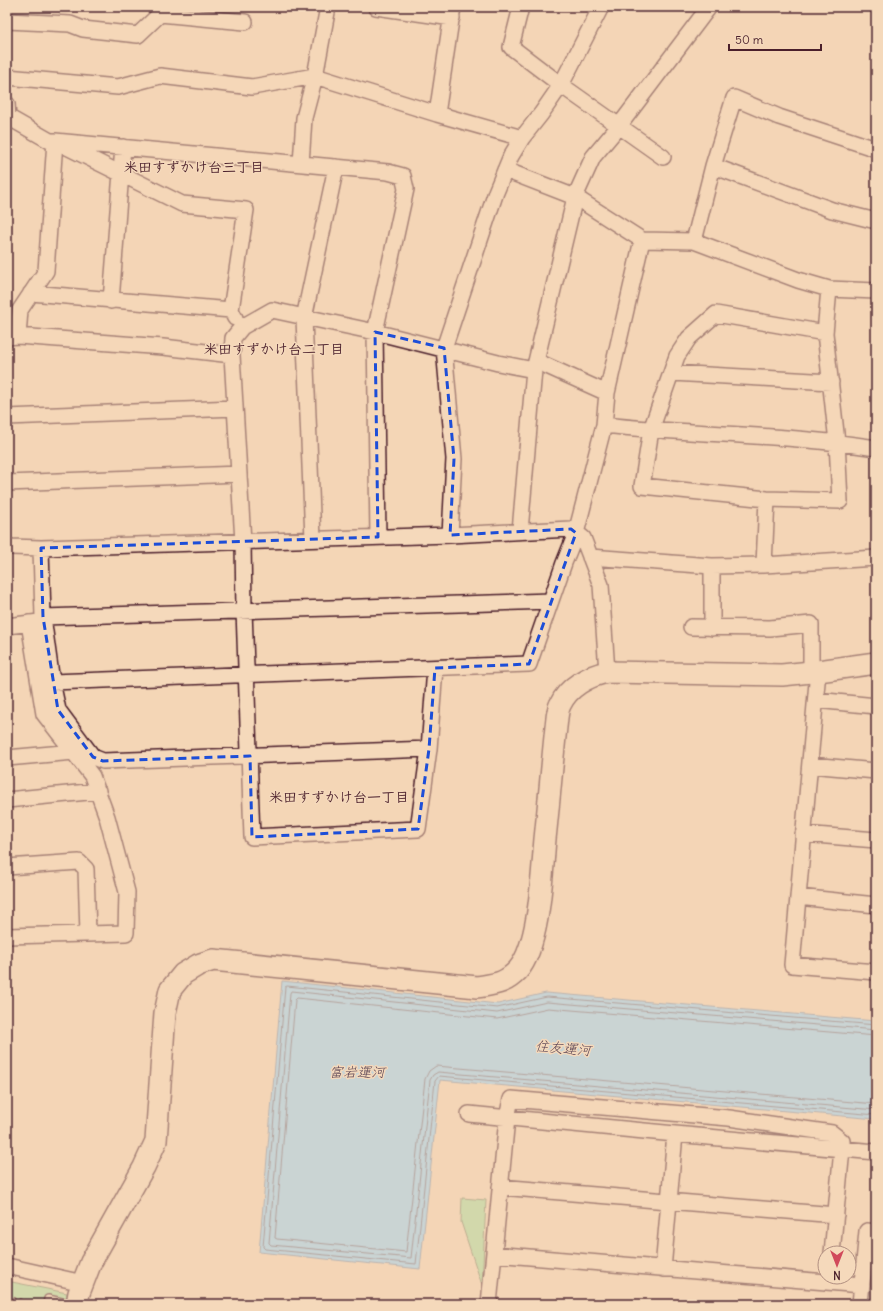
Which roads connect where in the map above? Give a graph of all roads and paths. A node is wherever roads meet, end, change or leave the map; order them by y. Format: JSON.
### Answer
{"nodes":[{"id":1,"x":328,"y":7,"type":"edge"},
{"id":2,"x":376,"y":7,"type":"edge"},
{"id":3,"x":521,"y":7,"type":"edge"},
{"id":4,"x":601,"y":7,"type":"edge"},
{"id":5,"x":709,"y":7,"type":"edge"},
{"id":6,"x":453,"y":13,"type":"edge"},
{"id":7,"x":7,"y":21,"type":"edge"},
{"id":8,"x":245,"y":22,"type":"dead end"},
{"id":9,"x":315,"y":76,"type":"junction"},
{"id":10,"x":7,"y":77,"type":"edge"},
{"id":11,"x":561,"y":85,"type":"junction"},
{"id":12,"x":7,"y":109,"type":"edge"},
{"id":13,"x":437,"y":114,"type":"junction"},
{"id":14,"x":620,"y":126,"type":"junction"},
{"id":15,"x":522,"y":138,"type":"junction"},
{"id":16,"x":55,"y":141,"type":"junction"},
{"id":17,"x":123,"y":148,"type":"junction"},
{"id":18,"x":876,"y":148,"type":"edge"},
{"id":19,"x":663,"y":157,"type":"dead end"},
{"id":20,"x":301,"y":164,"type":"junction"},
{"id":21,"x":713,"y":166,"type":"junction"},
{"id":22,"x":336,"y":167,"type":"junction"},
{"id":23,"x":506,"y":170,"type":"junction"},
{"id":24,"x":120,"y":175,"type":"junction"},
{"id":25,"x":575,"y":197,"type":"junction"},
{"id":26,"x":876,"y":221,"type":"edge"},
{"id":27,"x":642,"y":240,"type":"junction"},
{"id":28,"x":694,"y":241,"type":"junction"},
{"id":29,"x":829,"y":289,"type":"junction"},
{"id":30,"x":876,"y":292,"type":"edge"},
{"id":31,"x":31,"y":293,"type":"junction"},
{"id":32,"x":110,"y":301,"type":"junction"},
{"id":33,"x":231,"y":310,"type":"junction"},
{"id":34,"x":304,"y":318,"type":"junction"},
{"id":35,"x":242,"y":327,"type":"junction"},
{"id":36,"x":375,"y":332,"type":"junction"},
{"id":37,"x":825,"y":332,"type":"junction"},
{"id":38,"x":12,"y":337,"type":"edge"},
{"id":39,"x":444,"y":348,"type":"junction"},
{"id":40,"x":232,"y":355,"type":"junction"},
{"id":41,"x":535,"y":365,"type":"junction"},
{"id":42,"x":672,"y":372,"type":"junction"},
{"id":43,"x":831,"y":382,"type":"junction"},
{"id":44,"x":607,"y":393,"type":"junction"},
{"id":45,"x":235,"y":408,"type":"junction"},
{"id":46,"x":7,"y":417,"type":"edge"},
{"id":47,"x":604,"y":425,"type":"junction"},
{"id":48,"x":651,"y":430,"type":"junction"},
{"id":49,"x":837,"y":442,"type":"junction"},
{"id":50,"x":876,"y":448,"type":"edge"},
{"id":51,"x":239,"y":474,"type":"junction"},
{"id":52,"x":7,"y":483,"type":"edge"},
{"id":53,"x":767,"y":499,"type":"junction"},
{"id":54,"x":520,"y":531,"type":"junction"},
{"id":55,"x":576,"y":533,"type":"junction"},
{"id":56,"x":450,"y":535,"type":"junction"},
{"id":57,"x":378,"y":537,"type":"junction"},
{"id":58,"x":313,"y":539,"type":"junction"},
{"id":59,"x":243,"y":542,"type":"junction"},
{"id":60,"x":7,"y":545,"type":"edge"},
{"id":61,"x":41,"y":548,"type":"junction"},
{"id":62,"x":590,"y":557,"type":"junction"},
{"id":63,"x":876,"y":558,"type":"edge"},
{"id":64,"x":764,"y":565,"type":"junction"},
{"id":65,"x":712,"y":566,"type":"junction"},
{"id":66,"x":552,"y":601,"type":"junction"},
{"id":67,"x":244,"y":610,"type":"junction"},
{"id":68,"x":43,"y":619,"type":"junction"},
{"id":69,"x":29,"y":623,"type":"junction"},
{"id":70,"x":7,"y":626,"type":"edge"},
{"id":71,"x":691,"y":627,"type":"dead end"},
{"id":72,"x":712,"y":628,"type":"junction"},
{"id":73,"x":876,"y":663,"type":"edge"},
{"id":74,"x":435,"y":668,"type":"junction"},
{"id":75,"x":606,"y":672,"type":"junction"},
{"id":76,"x":814,"y":672,"type":"junction"},
{"id":77,"x":247,"y":675,"type":"junction"},
{"id":78,"x":52,"y":682,"type":"junction"},
{"id":79,"x":816,"y":700,"type":"junction"},
{"id":80,"x":876,"y":706,"type":"edge"},
{"id":81,"x":429,"y":749,"type":"junction"},
{"id":82,"x":74,"y":752,"type":"junction"},
{"id":83,"x":250,"y":756,"type":"junction"},
{"id":84,"x":7,"y":758,"type":"edge"},
{"id":85,"x":810,"y":765,"type":"junction"},
{"id":86,"x":876,"y":771,"type":"edge"},
{"id":87,"x":98,"y":791,"type":"junction"},
{"id":88,"x":7,"y":800,"type":"edge"},
{"id":89,"x":803,"y":834,"type":"junction"},
{"id":90,"x":876,"y":840,"type":"edge"},
{"id":91,"x":7,"y":867,"type":"edge"},
{"id":92,"x":798,"y":897,"type":"junction"},
{"id":93,"x":876,"y":905,"type":"edge"},
{"id":94,"x":88,"y":934,"type":"junction"},
{"id":95,"x":7,"y":936,"type":"edge"},
{"id":96,"x":876,"y":972,"type":"edge"},
{"id":97,"x":469,"y":1114,"type":"dead end"},
{"id":98,"x":507,"y":1118,"type":"junction"},
{"id":99,"x":675,"y":1134,"type":"junction"},
{"id":100,"x":842,"y":1149,"type":"junction"},
{"id":101,"x":876,"y":1152,"type":"edge"},
{"id":102,"x":500,"y":1187,"type":"junction"},
{"id":103,"x":669,"y":1201,"type":"junction"},
{"id":104,"x":836,"y":1215,"type":"junction"},
{"id":105,"x":876,"y":1232,"type":"edge"},
{"id":106,"x":833,"y":1245,"type":"edge"},
{"id":107,"x":494,"y":1254,"type":"junction"},
{"id":108,"x":7,"y":1266,"type":"edge"},
{"id":109,"x":663,"y":1269,"type":"junction"},
{"id":110,"x":817,"y":1279,"type":"edge"},
{"id":111,"x":83,"y":1283,"type":"junction"},
{"id":112,"x":857,"y":1284,"type":"edge"},
{"id":113,"x":862,"y":1285,"type":"junction"},
{"id":114,"x":7,"y":1296,"type":"edge"},
{"id":115,"x":31,"y":1302,"type":"dead end"},
{"id":116,"x":47,"y":1304,"type":"edge"},
{"id":117,"x":71,"y":1304,"type":"edge"},
{"id":118,"x":77,"y":1304,"type":"edge"},
{"id":119,"x":489,"y":1304,"type":"edge"},
{"id":120,"x":860,"y":1304,"type":"edge"}],
"edges":[{"from":1,"to":9,"type":"street"},
{"from":2,"to":6,"type":"street"},
{"from":3,"to":11,"type":"street"},
{"from":4,"to":11,"type":"street"},
{"from":5,"to":14,"type":"street"},
{"from":6,"to":13,"type":"street"},
{"from":7,"to":8,"type":"street"},
{"from":9,"to":10,"type":"street"},
{"from":9,"to":13,"type":"street"},
{"from":9,"to":20,"type":"street"},
{"from":11,"to":14,"type":"street"},
{"from":11,"to":15,"type":"street"},
{"from":12,"to":16,"type":"street"},
{"from":13,"to":15,"type":"street"},
{"from":14,"to":19,"type":"street"},
{"from":14,"to":25,"type":"street"},
{"from":15,"to":23,"type":"street"},
{"from":16,"to":17,"type":"street"},
{"from":16,"to":24,"type":"street"},
{"from":16,"to":31,"type":"street"},
{"from":17,"to":20,"type":"street"},
{"from":17,"to":24,"type":"street"},
{"from":18,"to":21,"type":"street"},
{"from":20,"to":22,"type":"street"},
{"from":21,"to":26,"type":"street"},
{"from":21,"to":28,"type":"street"},
{"from":22,"to":34,"type":"street"},
{"from":22,"to":36,"type":"street"},
{"from":23,"to":25,"type":"street"},
{"from":23,"to":39,"type":"street"},
{"from":24,"to":32,"type":"street"},
{"from":24,"to":33,"type":"street"},
{"from":25,"to":27,"type":"street"},
{"from":25,"to":41,"type":"street"},
{"from":27,"to":28,"type":"street"},
{"from":27,"to":44,"type":"street"},
{"from":28,"to":29,"type":"street"},
{"from":29,"to":30,"type":"street"},
{"from":29,"to":37,"type":"street"},
{"from":31,"to":32,"type":"street"},
{"from":31,"to":38,"type":"street"},
{"from":32,"to":33,"type":"street"},
{"from":33,"to":35,"type":"street"},
{"from":34,"to":35,"type":"street"},
{"from":34,"to":36,"type":"street"},
{"from":34,"to":58,"type":"street"},
{"from":35,"to":40,"type":"street"},
{"from":36,"to":39,"type":"street"},
{"from":36,"to":57,"type":"street"},
{"from":37,"to":42,"type":"street"},
{"from":37,"to":43,"type":"street"},
{"from":38,"to":40,"type":"street"},
{"from":39,"to":41,"type":"street"},
{"from":39,"to":56,"type":"street"},
{"from":40,"to":45,"type":"street"},
{"from":41,"to":44,"type":"street"},
{"from":41,"to":54,"type":"street"},
{"from":42,"to":43,"type":"street"},
{"from":42,"to":48,"type":"street"},
{"from":43,"to":49,"type":"street"},
{"from":44,"to":47,"type":"street"},
{"from":45,"to":46,"type":"street"},
{"from":45,"to":51,"type":"street"},
{"from":47,"to":48,"type":"street"},
{"from":47,"to":55,"type":"street"},
{"from":48,"to":49,"type":"street"},
{"from":48,"to":53,"type":"street"},
{"from":49,"to":50,"type":"street"},
{"from":49,"to":53,"type":"street"},
{"from":51,"to":52,"type":"street"},
{"from":51,"to":59,"type":"street"},
{"from":53,"to":64,"type":"street"},
{"from":54,"to":55,"type":"street"},
{"from":54,"to":56,"type":"street"},
{"from":55,"to":62,"type":"street"},
{"from":55,"to":66,"type":"street"},
{"from":56,"to":57,"type":"street"},
{"from":57,"to":58,"type":"street"},
{"from":58,"to":59,"type":"street"},
{"from":59,"to":61,"type":"street"},
{"from":59,"to":67,"type":"street"},
{"from":60,"to":61,"type":"street"},
{"from":61,"to":68,"type":"street"},
{"from":62,"to":65,"type":"street"},
{"from":62,"to":75,"type":"street"},
{"from":63,"to":64,"type":"street"},
{"from":64,"to":65,"type":"street"},
{"from":65,"to":72,"type":"street"},
{"from":66,"to":67,"type":"street"},
{"from":66,"to":74,"type":"street"},
{"from":67,"to":68,"type":"street"},
{"from":67,"to":77,"type":"street"},
{"from":68,"to":69,"type":"street"},
{"from":68,"to":78,"type":"street"},
{"from":69,"to":70,"type":"street"},
{"from":69,"to":82,"type":"street"},
{"from":71,"to":72,"type":"street"},
{"from":72,"to":76,"type":"street"},
{"from":73,"to":76,"type":"street"},
{"from":74,"to":77,"type":"street"},
{"from":74,"to":81,"type":"street"},
{"from":75,"to":76,"type":"street"},
{"from":75,"to":111,"type":"street"},
{"from":76,"to":79,"type":"street"},
{"from":77,"to":78,"type":"street"},
{"from":77,"to":83,"type":"street"},
{"from":78,"to":83,"type":"street"},
{"from":79,"to":80,"type":"street"},
{"from":79,"to":85,"type":"street"},
{"from":81,"to":83,"type":"street"},
{"from":81,"to":83,"type":"street"},
{"from":82,"to":84,"type":"street"},
{"from":82,"to":87,"type":"street"},
{"from":85,"to":86,"type":"street"},
{"from":85,"to":89,"type":"street"},
{"from":87,"to":88,"type":"street"},
{"from":87,"to":94,"type":"street"},
{"from":89,"to":90,"type":"street"},
{"from":89,"to":92,"type":"street"},
{"from":91,"to":94,"type":"street"},
{"from":92,"to":93,"type":"street"},
{"from":92,"to":96,"type":"street"},
{"from":94,"to":95,"type":"street"},
{"from":97,"to":98,"type":"street"},
{"from":98,"to":99,"type":"street"},
{"from":98,"to":100,"type":"street"},
{"from":98,"to":102,"type":"street"},
{"from":99,"to":100,"type":"street"},
{"from":99,"to":103,"type":"street"},
{"from":100,"to":101,"type":"street"},
{"from":100,"to":104,"type":"street"},
{"from":102,"to":103,"type":"street"},
{"from":102,"to":107,"type":"street"},
{"from":103,"to":104,"type":"street"},
{"from":103,"to":109,"type":"street"},
{"from":104,"to":106,"type":"street"},
{"from":105,"to":113,"type":"street"},
{"from":107,"to":109,"type":"street"},
{"from":107,"to":119,"type":"street"},
{"from":108,"to":111,"type":"street"},
{"from":109,"to":110,"type":"street"},
{"from":111,"to":118,"type":"street"},
{"from":112,"to":113,"type":"street"},
{"from":113,"to":120,"type":"street"},
{"from":114,"to":115,"type":"path"},
{"from":116,"to":117,"type":"lane"}]}
